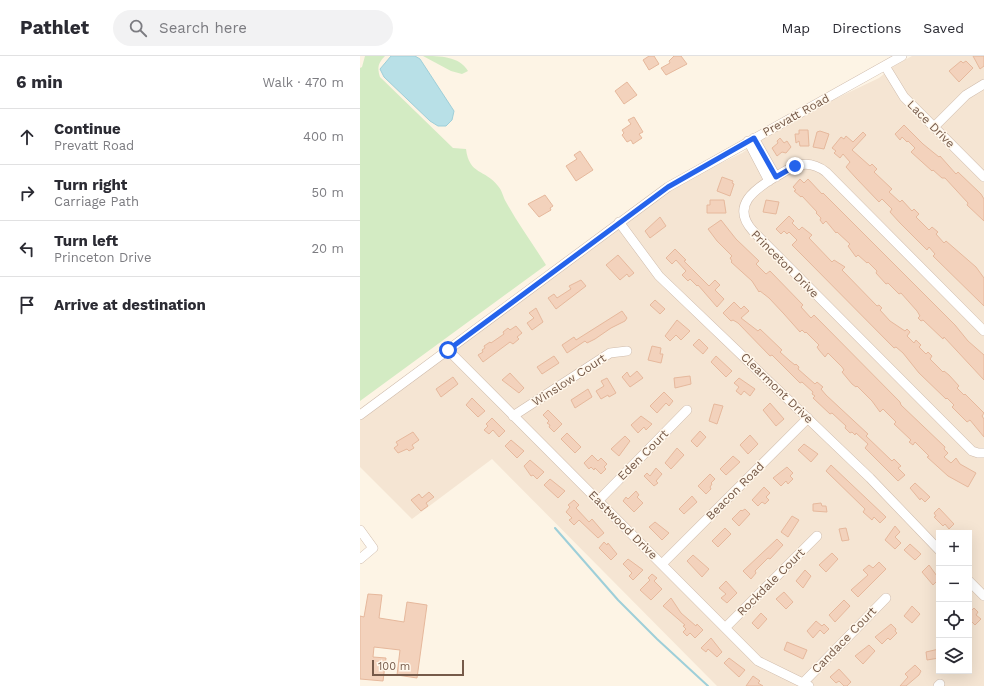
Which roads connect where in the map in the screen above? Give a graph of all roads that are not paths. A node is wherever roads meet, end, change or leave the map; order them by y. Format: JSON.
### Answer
{"nodes":[{"id":1,"x":902,"y":56,"type":"edge"},
{"id":2,"x":885,"y":66,"type":"junction"},
{"id":3,"x":984,"y":84,"type":"edge"},
{"id":4,"x":934,"y":127,"type":"junction"},
{"id":5,"x":751,"y":139,"type":"junction"},
{"id":6,"x":984,"y":177,"type":"edge"},
{"id":7,"x":772,"y":179,"type":"junction"},
{"id":8,"x":619,"y":222,"type":"junction"},
{"id":9,"x":984,"y":331,"type":"edge"},
{"id":10,"x":448,"y":350,"type":"junction"},
{"id":11,"x":627,"y":351,"type":"dead end"},
{"id":12,"x":687,"y":410,"type":"dead end"},
{"id":13,"x":360,"y":414,"type":"edge"},
{"id":14,"x":514,"y":416,"type":"junction"},
{"id":15,"x":808,"y":418,"type":"junction"},
{"id":16,"x":984,"y":453,"type":"edge"},
{"id":17,"x":598,"y":501,"type":"junction"},
{"id":18,"x":360,"y":530,"type":"edge"},
{"id":19,"x":817,"y":536,"type":"dead end"},
{"id":20,"x":936,"y":547,"type":"edge"},
{"id":21,"x":360,"y":559,"type":"edge"},
{"id":22,"x":662,"y":564,"type":"junction"},
{"id":23,"x":972,"y":584,"type":"edge"},
{"id":24,"x":984,"y":596,"type":"edge"},
{"id":25,"x":886,"y":598,"type":"dead end"},
{"id":26,"x":725,"y":628,"type":"junction"},
{"id":27,"x":806,"y":684,"type":"edge"}],
"edges":[{"from":1,"to":2,"type":"street","name":"Prevatt Road"},
{"from":2,"to":4,"type":"street","name":"Lace Drive"},
{"from":2,"to":5,"type":"street","name":"Prevatt Road"},
{"from":3,"to":4,"type":"street"},
{"from":4,"to":6,"type":"street","name":"Lace Drive"},
{"from":5,"to":7,"type":"street"},
{"from":5,"to":8,"type":"street","name":"Prevatt Road"},
{"from":7,"to":9,"type":"street","name":"Princeton Drive"},
{"from":7,"to":16,"type":"street","name":"Princeton Drive"},
{"from":8,"to":10,"type":"street","name":"Prevatt Road"},
{"from":8,"to":15,"type":"street","name":"Clearmont Drive"},
{"from":10,"to":13,"type":"street","name":"Prevatt Road"},
{"from":10,"to":14,"type":"street","name":"Eastwood Drive"},
{"from":11,"to":14,"type":"street","name":"Winslow Court"},
{"from":12,"to":17,"type":"street","name":"Eden Court"},
{"from":14,"to":17,"type":"street","name":"Eastwood Drive"},
{"from":15,"to":20,"type":"street","name":"Clearmont Drive"},
{"from":15,"to":22,"type":"street","name":"Beacon Road"},
{"from":17,"to":22,"type":"street","name":"Eastwood Drive"},
{"from":18,"to":21,"type":"street"},
{"from":19,"to":26,"type":"street","name":"Rockdale Court"},
{"from":22,"to":26,"type":"street","name":"Eastwood Drive"},
{"from":23,"to":24,"type":"street"},
{"from":25,"to":27,"type":"street","name":"Candace Court"},
{"from":26,"to":27,"type":"street","name":"Eastwood Drive"}]}
